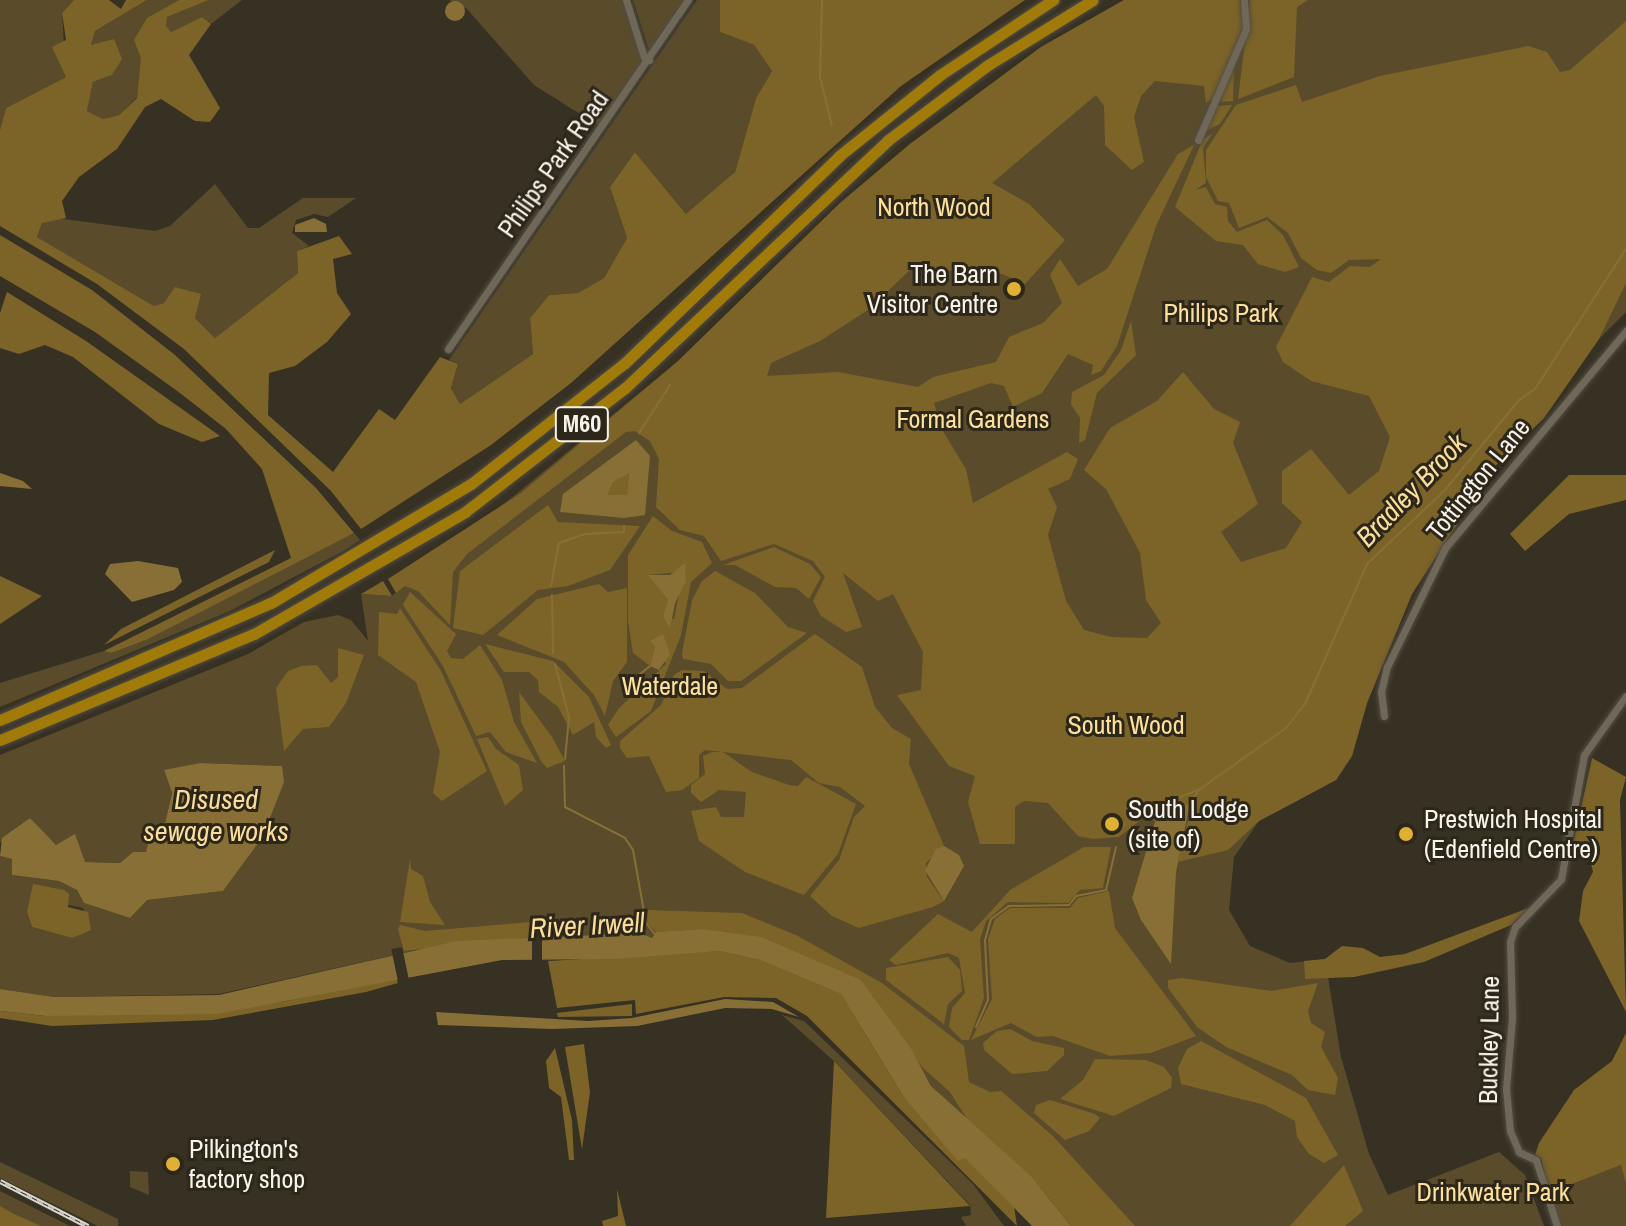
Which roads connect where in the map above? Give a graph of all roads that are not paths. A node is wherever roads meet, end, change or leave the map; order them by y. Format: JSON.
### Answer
{"nodes":[{"id":1,"x":626,"y":0,"type":"edge"},
{"id":2,"x":688,"y":0,"type":"edge"},
{"id":3,"x":1053,"y":0,"type":"edge"},
{"id":4,"x":1093,"y":0,"type":"edge"},
{"id":5,"x":1244,"y":0,"type":"edge"},
{"id":6,"x":649,"y":60,"type":"junction"},
{"id":7,"x":1198,"y":140,"type":"dead end"},
{"id":8,"x":1626,"y":331,"type":"edge"},
{"id":9,"x":448,"y":349,"type":"dead end"},
{"id":10,"x":1626,"y":696,"type":"edge"},
{"id":11,"x":1384,"y":716,"type":"dead end"},
{"id":12,"x":0,"y":720,"type":"edge"},
{"id":13,"x":0,"y":740,"type":"edge"},
{"id":14,"x":1557,"y":1226,"type":"edge"}],
"edges":[{"from":1,"to":6,"type":"street"},
{"from":2,"to":6,"type":"street","name":"Philips Park Road"},
{"from":3,"to":12,"type":"highway","number":"M60"},
{"from":4,"to":13,"type":"highway","number":"M60"},
{"from":5,"to":7,"type":"street"},
{"from":6,"to":9,"type":"street","name":"Philips Park Road"},
{"from":8,"to":11,"type":"street","name":"Tottington Lane"},
{"from":10,"to":14,"type":"street","name":"Buckley Lane"}]}
